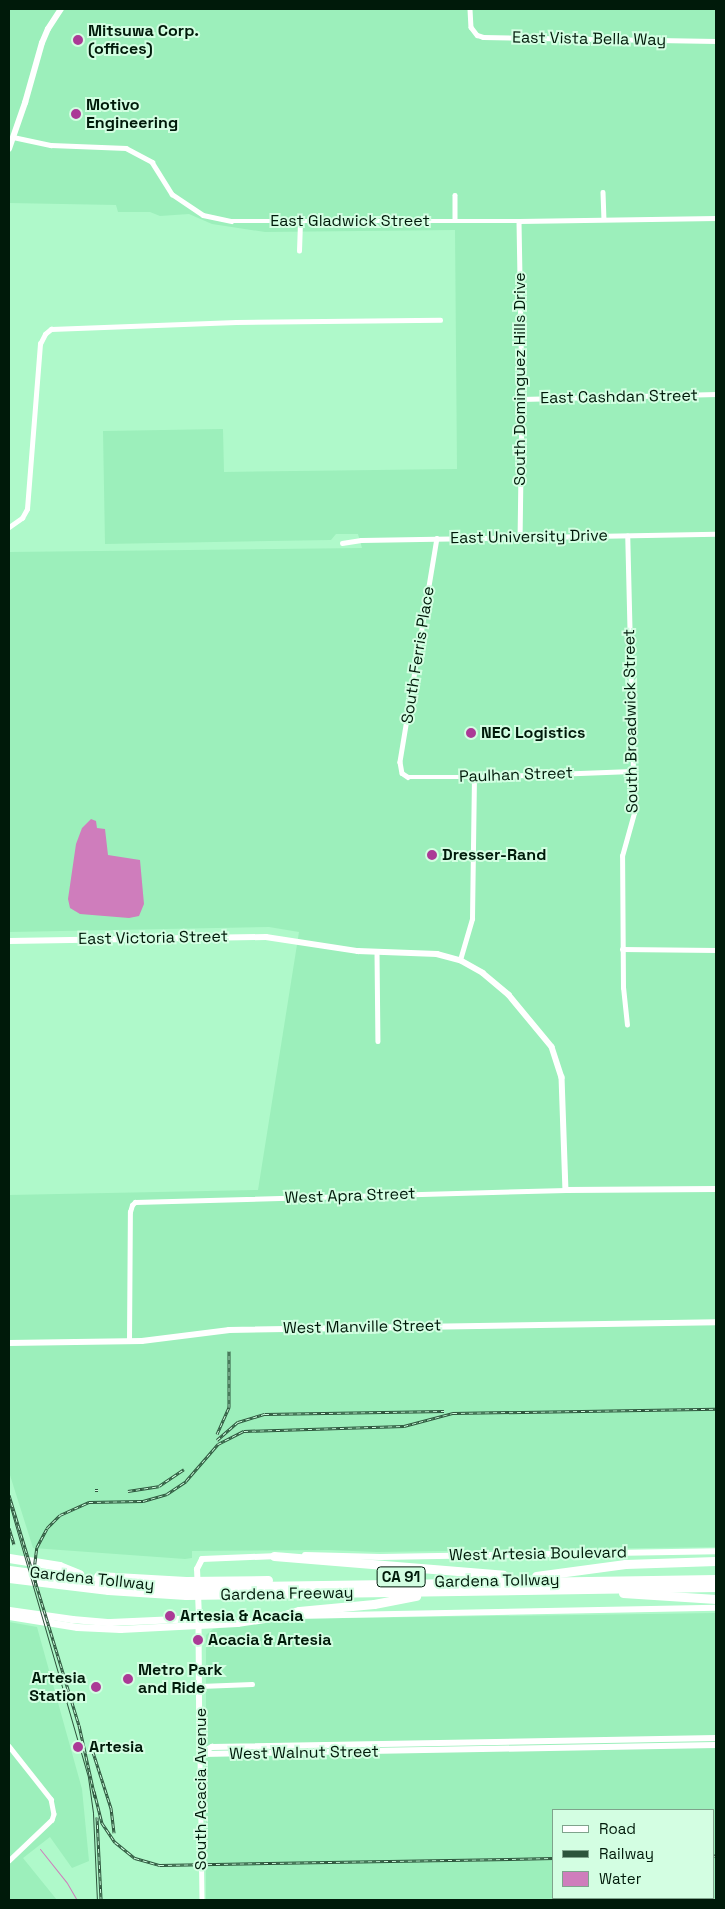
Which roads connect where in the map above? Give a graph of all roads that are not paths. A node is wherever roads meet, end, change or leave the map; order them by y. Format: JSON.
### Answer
{"nodes":[{"id":1,"x":61,"y":9,"type":"edge"},
{"id":2,"x":470,"y":9,"type":"edge"},
{"id":3,"x":716,"y":41,"type":"edge"},
{"id":4,"x":13,"y":137,"type":"junction"},
{"id":5,"x":9,"y":149,"type":"edge"},
{"id":6,"x":603,"y":192,"type":"dead end"},
{"id":7,"x":455,"y":195,"type":"dead end"},
{"id":8,"x":604,"y":218,"type":"junction"},
{"id":9,"x":716,"y":218,"type":"edge"},
{"id":10,"x":455,"y":220,"type":"junction"},
{"id":11,"x":300,"y":221,"type":"junction"},
{"id":12,"x":519,"y":221,"type":"junction"},
{"id":13,"x":299,"y":251,"type":"dead end"},
{"id":14,"x":440,"y":320,"type":"dead end"},
{"id":15,"x":716,"y":394,"type":"edge"},
{"id":16,"x":522,"y":399,"type":"junction"},
{"id":17,"x":9,"y":527,"type":"edge"},
{"id":18,"x":716,"y":534,"type":"edge"},
{"id":19,"x":627,"y":536,"type":"junction"},
{"id":20,"x":520,"y":537,"type":"junction"},
{"id":21,"x":437,"y":538,"type":"junction"},
{"id":22,"x":342,"y":543,"type":"dead end"},
{"id":23,"x":632,"y":771,"type":"junction"},
{"id":24,"x":402,"y":773,"type":"joint"},
{"id":25,"x":474,"y":777,"type":"junction"},
{"id":26,"x":9,"y":941,"type":"edge"},
{"id":27,"x":622,"y":949,"type":"junction"},
{"id":28,"x":716,"y":950,"type":"edge"},
{"id":29,"x":377,"y":952,"type":"junction"},
{"id":30,"x":460,"y":960,"type":"junction"},
{"id":31,"x":627,"y":1025,"type":"dead end"},
{"id":32,"x":378,"y":1041,"type":"dead end"},
{"id":33,"x":716,"y":1189,"type":"edge"},
{"id":34,"x":566,"y":1190,"type":"junction"},
{"id":35,"x":716,"y":1322,"type":"edge"},
{"id":36,"x":129,"y":1341,"type":"junction"},
{"id":37,"x":9,"y":1343,"type":"edge"},
{"id":38,"x":716,"y":1551,"type":"edge"},
{"id":39,"x":274,"y":1556,"type":"junction"},
{"id":40,"x":716,"y":1560,"type":"edge"},
{"id":41,"x":10,"y":1568,"type":"edge"},
{"id":42,"x":46,"y":1573,"type":"junction"},
{"id":43,"x":716,"y":1573,"type":"edge"},
{"id":44,"x":503,"y":1575,"type":"junction"},
{"id":45,"x":536,"y":1576,"type":"junction"},
{"id":46,"x":716,"y":1578,"type":"edge"},
{"id":47,"x":716,"y":1582,"type":"edge"},
{"id":48,"x":716,"y":1587,"type":"edge"},
{"id":49,"x":186,"y":1588,"type":"junction"},
{"id":50,"x":213,"y":1588,"type":"junction"},
{"id":51,"x":538,"y":1588,"type":"junction"},
{"id":52,"x":432,"y":1592,"type":"junction"},
{"id":53,"x":224,"y":1595,"type":"junction"},
{"id":54,"x":716,"y":1599,"type":"edge"},
{"id":55,"x":716,"y":1608,"type":"edge"},
{"id":56,"x":9,"y":1610,"type":"edge"},
{"id":57,"x":9,"y":1616,"type":"edge"},
{"id":58,"x":27,"y":1616,"type":"junction"},
{"id":59,"x":278,"y":1617,"type":"junction"},
{"id":60,"x":199,"y":1621,"type":"junction"},
{"id":61,"x":252,"y":1684,"type":"dead end"},
{"id":62,"x":200,"y":1686,"type":"junction"},
{"id":63,"x":713,"y":1742,"type":"edge"},
{"id":64,"x":446,"y":1743,"type":"junction"},
{"id":65,"x":532,"y":1745,"type":"junction"},
{"id":66,"x":9,"y":1746,"type":"edge"},
{"id":67,"x":325,"y":1746,"type":"junction"},
{"id":68,"x":262,"y":1747,"type":"junction"},
{"id":69,"x":446,"y":1750,"type":"junction"},
{"id":70,"x":325,"y":1752,"type":"junction"},
{"id":71,"x":200,"y":1754,"type":"junction"},
{"id":72,"x":262,"y":1754,"type":"junction"},
{"id":73,"x":9,"y":1861,"type":"edge"},
{"id":74,"x":202,"y":1900,"type":"edge"}],
"edges":[{"from":1,"to":4,"type":"street"},
{"from":2,"to":3,"type":"street","name":"East Vista Bella Way"},
{"from":4,"to":5,"type":"street"},
{"from":4,"to":11,"type":"street","name":"East Gladwick Street"},
{"from":6,"to":8,"type":"street"},
{"from":7,"to":10,"type":"street"},
{"from":8,"to":9,"type":"street","name":"East Gladwick Street"},
{"from":8,"to":12,"type":"street","name":"East Gladwick Street"},
{"from":10,"to":11,"type":"street","name":"East Gladwick Street"},
{"from":10,"to":12,"type":"street","name":"East Gladwick Street"},
{"from":11,"to":13,"type":"street"},
{"from":12,"to":16,"type":"street","name":"South Dominguez Hills Drive"},
{"from":14,"to":17,"type":"street"},
{"from":15,"to":16,"type":"street","name":"East Cashdan Street"},
{"from":16,"to":20,"type":"street","name":"South Dominguez Hills Drive"},
{"from":18,"to":19,"type":"street","name":"East University Drive"},
{"from":19,"to":20,"type":"street","name":"East University Drive"},
{"from":19,"to":23,"type":"street","name":"South Broadwick Street"},
{"from":20,"to":21,"type":"street","name":"East University Drive"},
{"from":21,"to":22,"type":"street","name":"East University Drive"},
{"from":21,"to":24,"type":"street","name":"South Ferris Place"},
{"from":23,"to":25,"type":"street","name":"Paulhan Street"},
{"from":23,"to":27,"type":"street","name":"South Broadwick Street"},
{"from":24,"to":25,"type":"street","name":"Paulhan Street"},
{"from":25,"to":30,"type":"street"},
{"from":26,"to":29,"type":"street","name":"East Victoria Street"},
{"from":27,"to":28,"type":"street"},
{"from":27,"to":31,"type":"street","name":"South Broadwick Street"},
{"from":29,"to":30,"type":"street","name":"East Victoria Street"},
{"from":29,"to":32,"type":"street"},
{"from":30,"to":34,"type":"street","name":"East Victoria Street"},
{"from":33,"to":34,"type":"street"},
{"from":34,"to":36,"type":"street","name":"West Apra Street"},
{"from":35,"to":36,"type":"street","name":"West Manville Street"},
{"from":36,"to":37,"type":"street","name":"West Manville Street"},
{"from":38,"to":39,"type":"main road","name":"West Artesia Boulevard"},
{"from":39,"to":44,"type":"highway"},
{"from":39,"to":60,"type":"main road","name":"West Artesia Boulevard"},
{"from":40,"to":45,"type":"highway"},
{"from":41,"to":42,"type":"highway"},
{"from":41,"to":42,"type":"highway","name":"Gardena Freeway","number":"CA 91"},
{"from":42,"to":49,"type":"highway","name":"Gardena Freeway","number":"CA 91"},
{"from":42,"to":49,"type":"highway","name":"Gardena Freeway","number":"CA 91"},
{"from":43,"to":45,"type":"highway","name":"Gardena Freeway","number":"CA 91"},
{"from":44,"to":45,"type":"highway","name":"Gardena Freeway","number":"CA 91"},
{"from":44,"to":50,"type":"highway","name":"Gardena Freeway","number":"CA 91"},
{"from":46,"to":50,"type":"highway","name":"Gardena Tollway"},
{"from":47,"to":53,"type":"highway","name":"Gardena Tollway"},
{"from":48,"to":51,"type":"highway","name":"Gardena Freeway","number":"CA 91"},
{"from":49,"to":50,"type":"highway","name":"Gardena Freeway","number":"CA 91"},
{"from":49,"to":50,"type":"highway","name":"Gardena Freeway","number":"CA 91"},
{"from":50,"to":53,"type":"highway","name":"Gardena Freeway","number":"CA 91"},
{"from":51,"to":52,"type":"highway","name":"Gardena Freeway","number":"CA 91"},
{"from":51,"to":54,"type":"highway"},
{"from":52,"to":53,"type":"highway","name":"Gardena Freeway","number":"CA 91"},
{"from":52,"to":59,"type":"highway"},
{"from":55,"to":59,"type":"main road"},
{"from":56,"to":58,"type":"main road"},
{"from":57,"to":58,"type":"main road"},
{"from":58,"to":60,"type":"main road"},
{"from":59,"to":60,"type":"main road"},
{"from":60,"to":62,"type":"street","name":"South Acacia Avenue"},
{"from":61,"to":62,"type":"street"},
{"from":62,"to":71,"type":"street","name":"South Acacia Avenue"},
{"from":63,"to":65,"type":"street","name":"West Walnut Street"},
{"from":64,"to":65,"type":"street","name":"West Walnut Street"},
{"from":64,"to":67,"type":"street","name":"West Walnut Street"},
{"from":64,"to":69,"type":"street"},
{"from":65,"to":69,"type":"street","name":"West Walnut Street"},
{"from":66,"to":73,"type":"street"},
{"from":67,"to":68,"type":"street","name":"West Walnut Street"},
{"from":67,"to":70,"type":"street"},
{"from":68,"to":71,"type":"street","name":"West Walnut Street"},
{"from":68,"to":72,"type":"street"},
{"from":69,"to":70,"type":"street","name":"West Walnut Street"},
{"from":70,"to":72,"type":"street","name":"West Walnut Street"},
{"from":71,"to":72,"type":"street","name":"West Walnut Street"},
{"from":71,"to":74,"type":"street","name":"South Acacia Avenue"}]}
